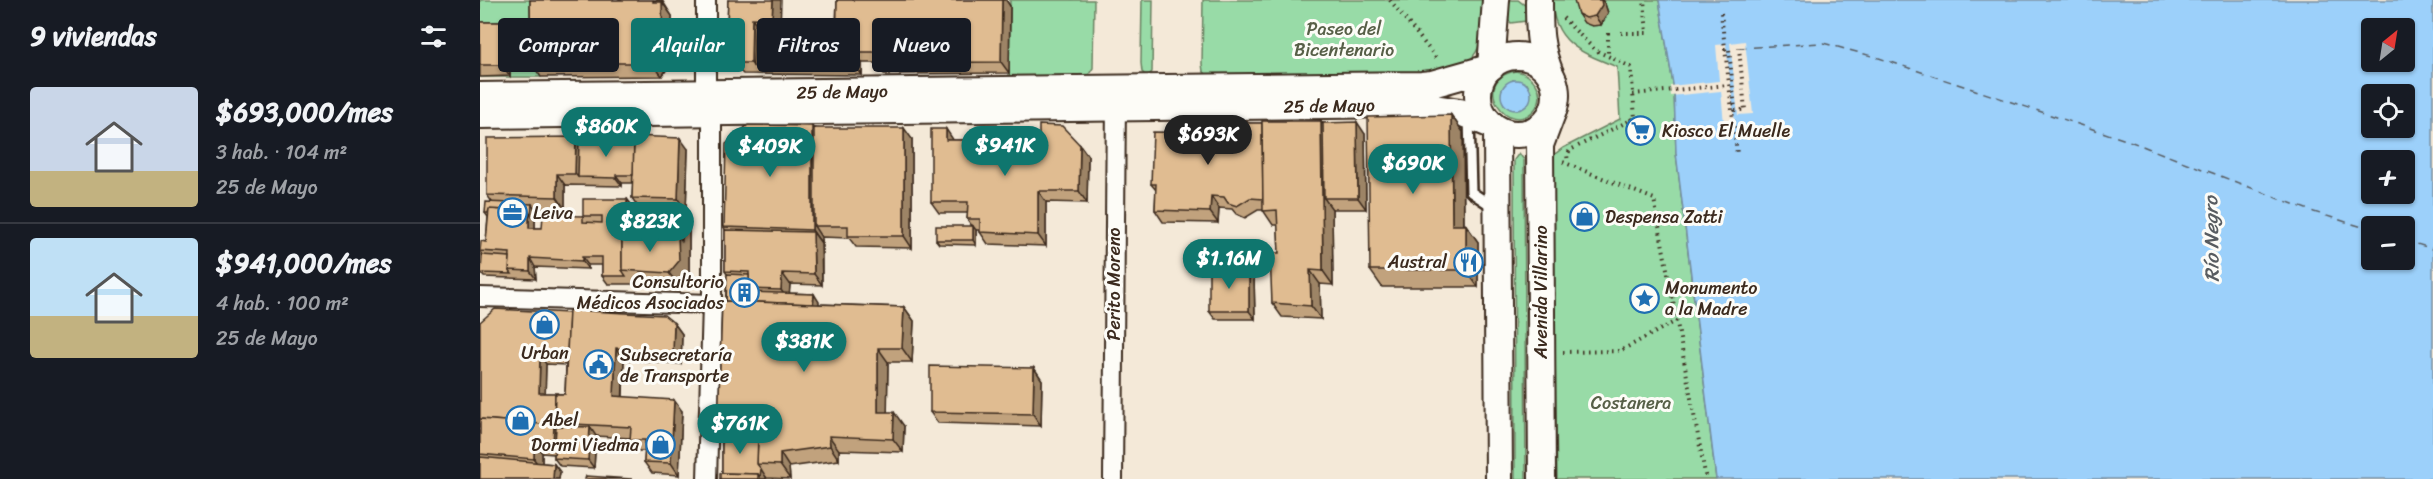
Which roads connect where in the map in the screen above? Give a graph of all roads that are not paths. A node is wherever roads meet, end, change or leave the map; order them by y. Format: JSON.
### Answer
{"nodes":[{"id":1,"x":706,"y":0,"type":"edge"},
{"id":2,"x":1496,"y":0,"type":"edge"},
{"id":3,"x":1551,"y":4,"type":"edge"},
{"id":4,"x":1490,"y":67,"type":"junction"},
{"id":5,"x":1553,"y":82,"type":"junction"},
{"id":6,"x":480,"y":96,"type":"edge"},
{"id":7,"x":1116,"y":99,"type":"junction"},
{"id":8,"x":709,"y":103,"type":"junction"},
{"id":9,"x":1554,"y":108,"type":"junction"},
{"id":10,"x":480,"y":115,"type":"edge"},
{"id":11,"x":1486,"y":123,"type":"junction"},
{"id":12,"x":480,"y":297,"type":"edge"},
{"id":13,"x":712,"y":304,"type":"junction"},
{"id":14,"x":707,"y":479,"type":"edge"},
{"id":15,"x":1113,"y":479,"type":"edge"},
{"id":16,"x":1499,"y":479,"type":"edge"},
{"id":17,"x":1542,"y":479,"type":"edge"}],
"edges":[{"from":1,"to":8,"type":"street"},
{"from":2,"to":4,"type":"main road"},
{"from":3,"to":5,"type":"main road"},
{"from":4,"to":5,"type":"main road","name":"25 de Mayo"},
{"from":4,"to":7,"type":"main road","name":"25 de Mayo"},
{"from":4,"to":11,"type":"main road"},
{"from":5,"to":9,"type":"main road"},
{"from":6,"to":8,"type":"main road","name":"25 de Mayo"},
{"from":7,"to":8,"type":"main road","name":"25 de Mayo"},
{"from":7,"to":11,"type":"main road","name":"25 de Mayo"},
{"from":7,"to":15,"type":"street","name":"Perito Moreno"},
{"from":8,"to":10,"type":"main road","name":"25 de Mayo"},
{"from":8,"to":13,"type":"street"},
{"from":9,"to":11,"type":"main road","name":"25 de Mayo"},
{"from":9,"to":17,"type":"main road","name":"Avenida Villarino"},
{"from":11,"to":16,"type":"main road"},
{"from":12,"to":13,"type":"street"},
{"from":13,"to":14,"type":"street"}]}
